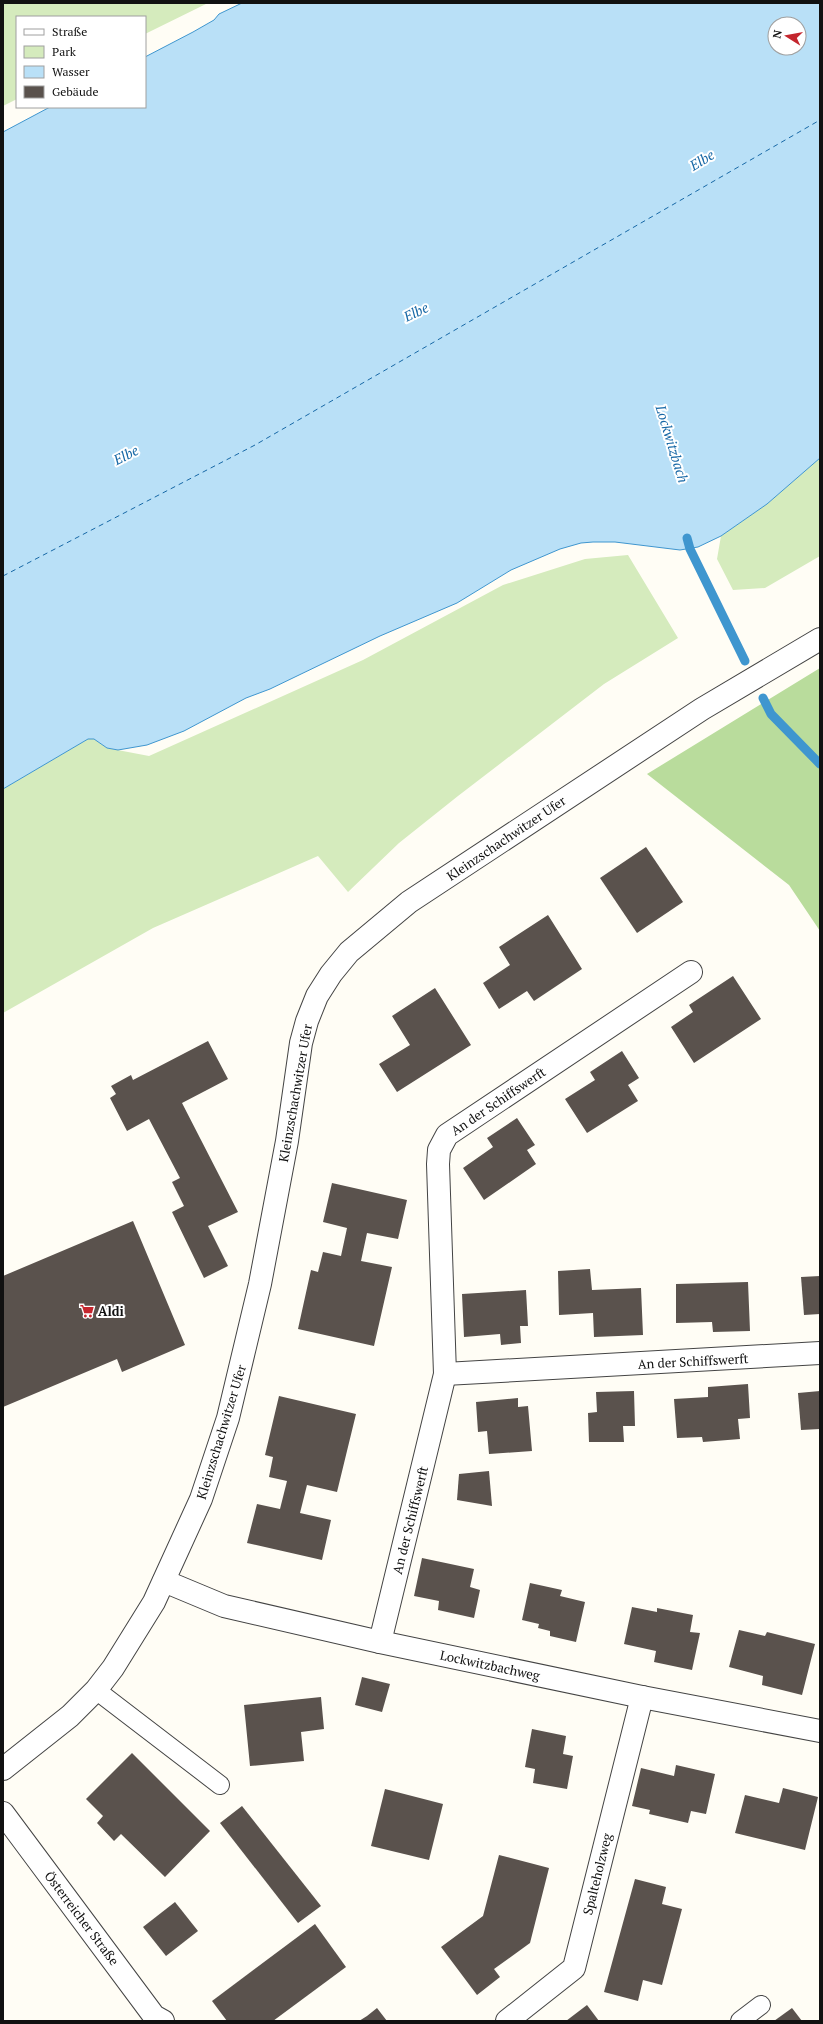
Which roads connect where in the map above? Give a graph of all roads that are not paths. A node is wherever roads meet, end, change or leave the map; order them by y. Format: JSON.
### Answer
{"nodes":[{"id":1,"x":820,"y":639,"type":"edge"},
{"id":2,"x":691,"y":972,"type":"dead end"},
{"id":3,"x":820,"y":1353,"type":"edge"},
{"id":4,"x":446,"y":1374,"type":"junction"},
{"id":5,"x":164,"y":1581,"type":"junction"},
{"id":6,"x":380,"y":1642,"type":"junction"},
{"id":7,"x":96,"y":1690,"type":"junction"},
{"id":8,"x":642,"y":1698,"type":"junction"},
{"id":9,"x":820,"y":1731,"type":"edge"},
{"id":10,"x":3,"y":1770,"type":"edge"},
{"id":11,"x":220,"y":1785,"type":"dead end"},
{"id":12,"x":3,"y":1813,"type":"edge"},
{"id":13,"x":761,"y":2005,"type":"dead end"},
{"id":14,"x":163,"y":2021,"type":"edge"},
{"id":15,"x":507,"y":2021,"type":"edge"},
{"id":16,"x":740,"y":2021,"type":"edge"}],
"edges":[{"from":1,"to":5,"type":"street","name":"Kleinzschachwitzer Ufer"},
{"from":2,"to":4,"type":"street","name":"An der Schiffswerft"},
{"from":3,"to":4,"type":"street","name":"An der Schiffswerft"},
{"from":4,"to":6,"type":"street","name":"An der Schiffswerft"},
{"from":5,"to":6,"type":"street","name":"Lockwitzbachweg"},
{"from":5,"to":7,"type":"street","name":"Kleinzschachwitzer Ufer"},
{"from":6,"to":8,"type":"street","name":"Lockwitzbachweg"},
{"from":7,"to":10,"type":"street","name":"Kleinzschachwitzer Ufer"},
{"from":7,"to":11,"type":"lane"},
{"from":8,"to":9,"type":"street","name":"Lockwitzbachweg"},
{"from":8,"to":15,"type":"street","name":"Spalteholzweg"},
{"from":12,"to":14,"type":"street","name":"Österreicher Straße"},
{"from":13,"to":16,"type":"lane"}]}
